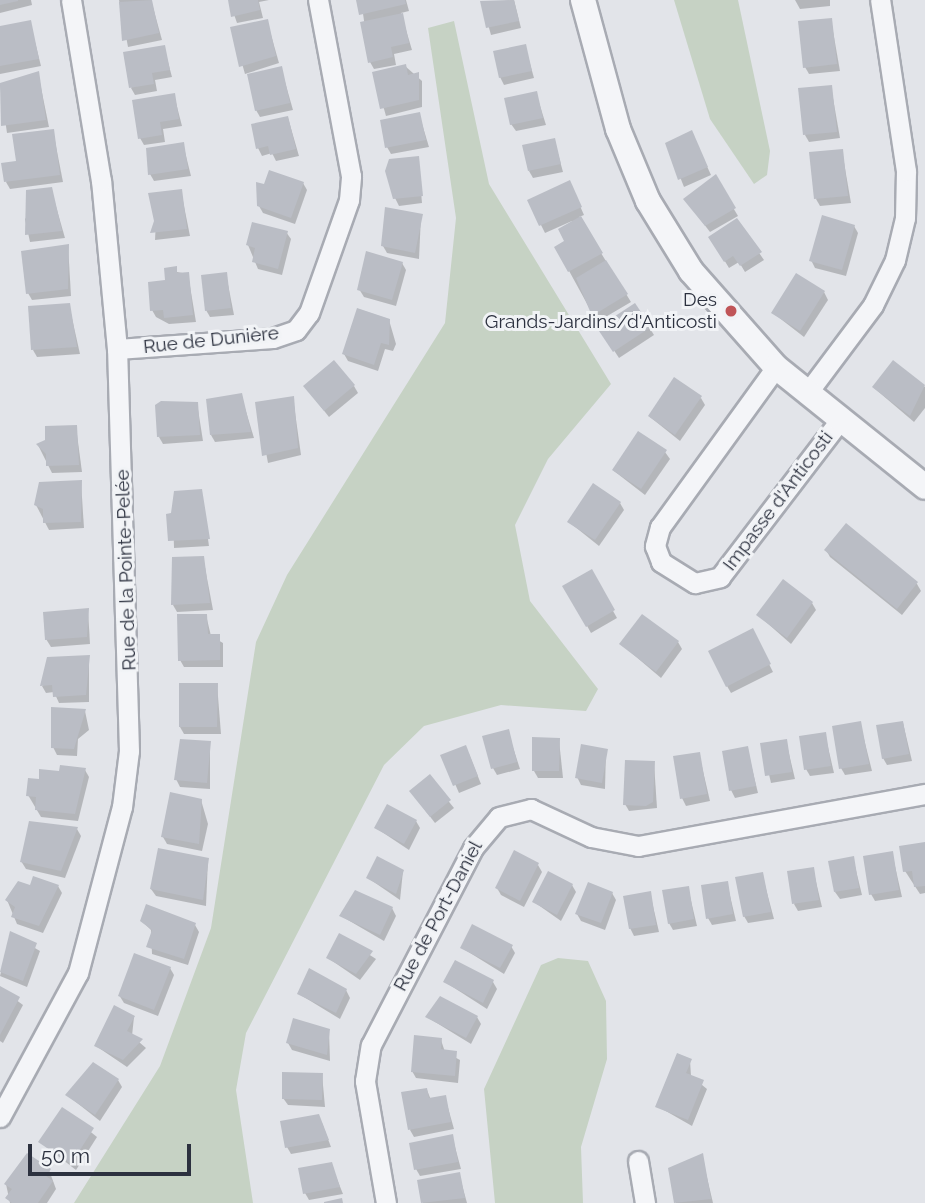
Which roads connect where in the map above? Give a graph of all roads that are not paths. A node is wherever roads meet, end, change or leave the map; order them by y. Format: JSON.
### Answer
{"nodes":[{"id":1,"x":71,"y":0,"type":"edge"},
{"id":2,"x":317,"y":0,"type":"edge"},
{"id":3,"x":583,"y":0,"type":"edge"},
{"id":4,"x":880,"y":0,"type":"edge"},
{"id":5,"x":117,"y":349,"type":"junction"},
{"id":6,"x":776,"y":367,"type":"junction"},
{"id":7,"x":808,"y":392,"type":"junction"},
{"id":8,"x":841,"y":419,"type":"junction"},
{"id":9,"x":925,"y":487,"type":"edge"},
{"id":10,"x":925,"y":794,"type":"edge"},
{"id":11,"x":0,"y":1117,"type":"edge"},
{"id":12,"x":638,"y":1161,"type":"dead end"},
{"id":13,"x":386,"y":1203,"type":"edge"},
{"id":14,"x":645,"y":1203,"type":"edge"}],
"edges":[{"from":1,"to":5,"type":"street","name":"Rue de la Pointe-Pelée"},
{"from":2,"to":5,"type":"street","name":"Rue de Dunière"},
{"from":3,"to":6,"type":"street"},
{"from":4,"to":7,"type":"street"},
{"from":5,"to":11,"type":"street","name":"Rue de la Pointe-Pelée"},
{"from":6,"to":7,"type":"street"},
{"from":6,"to":8,"type":"street","name":"Impasse d'Anticosti"},
{"from":7,"to":8,"type":"street"},
{"from":8,"to":9,"type":"street"},
{"from":10,"to":13,"type":"street","name":"Rue de Port-Daniel"},
{"from":12,"to":14,"type":"street"}]}
